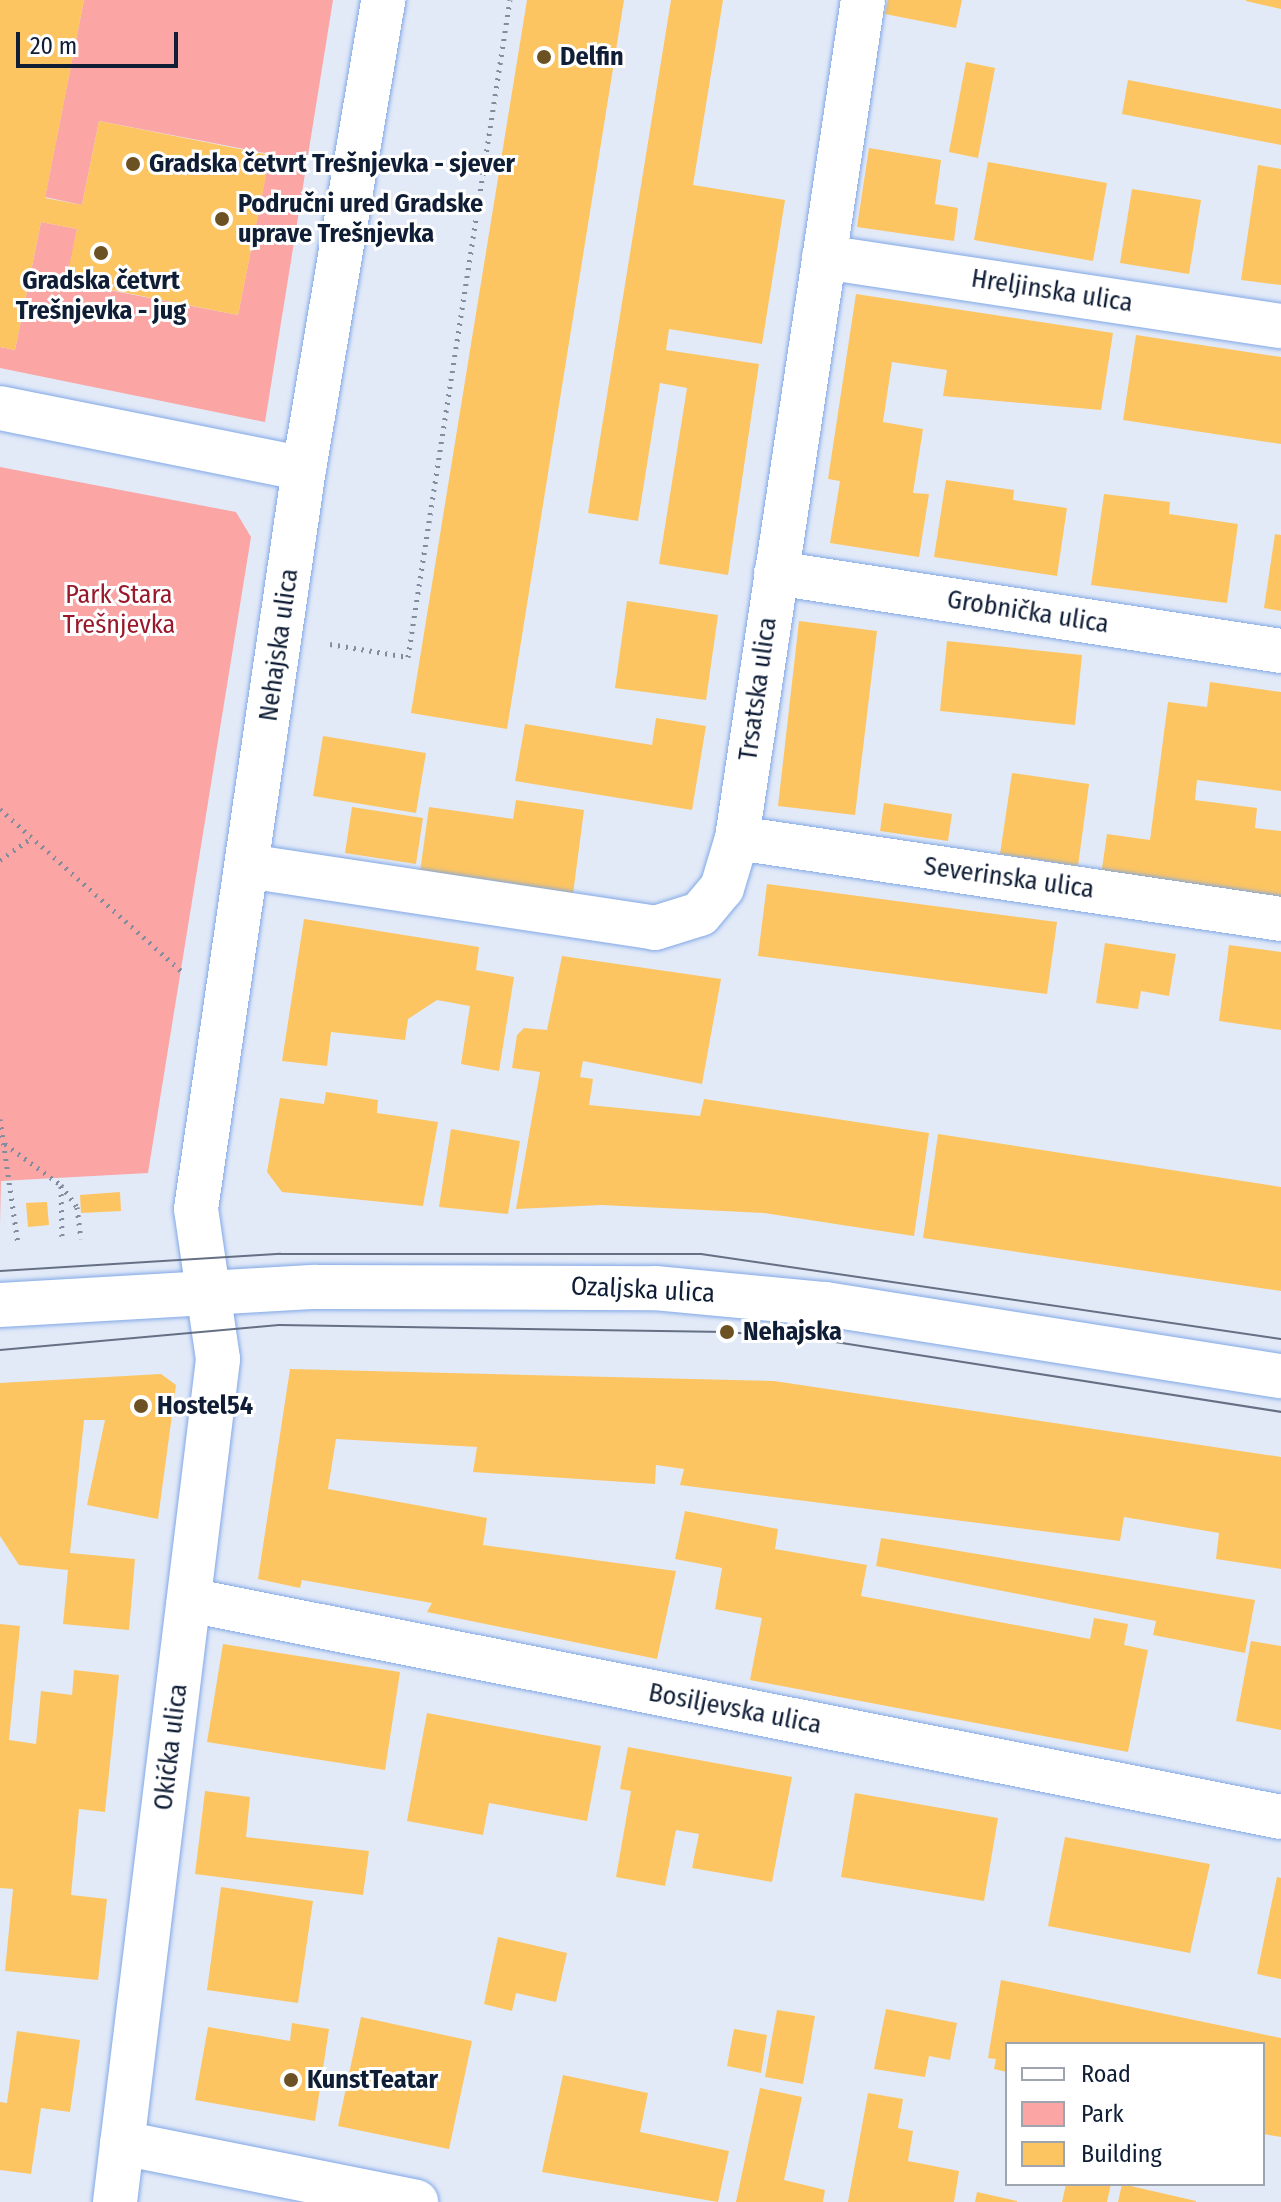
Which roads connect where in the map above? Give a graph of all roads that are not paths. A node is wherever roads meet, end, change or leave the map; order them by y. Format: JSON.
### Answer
{"nodes":[{"id":1,"x":383,"y":0,"type":"edge"},
{"id":2,"x":863,"y":0,"type":"edge"},
{"id":3,"x":824,"y":257,"type":"junction"},
{"id":4,"x":1281,"y":326,"type":"edge"},
{"id":5,"x":0,"y":408,"type":"edge"},
{"id":6,"x":304,"y":469,"type":"junction"},
{"id":7,"x":776,"y":573,"type":"junction"},
{"id":8,"x":1281,"y":651,"type":"edge"},
{"id":9,"x":737,"y":838,"type":"junction"},
{"id":10,"x":247,"y":866,"type":"junction"},
{"id":11,"x":1281,"y":919,"type":"edge"},
{"id":12,"x":208,"y":1291,"type":"junction"},
{"id":13,"x":0,"y":1305,"type":"edge"},
{"id":14,"x":1281,"y":1376,"type":"edge"},
{"id":15,"x":189,"y":1600,"type":"junction"},
{"id":16,"x":1281,"y":1817,"type":"edge"},
{"id":17,"x":122,"y":2143,"type":"junction"},
{"id":18,"x":115,"y":2202,"type":"edge"},
{"id":19,"x":416,"y":2202,"type":"edge"}],
"edges":[{"from":1,"to":6,"type":"street","name":"Nehajska ulica"},
{"from":2,"to":3,"type":"street","name":"Trsatska ulica"},
{"from":3,"to":4,"type":"street","name":"Hreljinska ulica"},
{"from":3,"to":7,"type":"street","name":"Trsatska ulica"},
{"from":5,"to":6,"type":"street"},
{"from":6,"to":10,"type":"street","name":"Nehajska ulica"},
{"from":7,"to":8,"type":"street","name":"Grobnička ulica"},
{"from":7,"to":9,"type":"street","name":"Trsatska ulica"},
{"from":9,"to":10,"type":"street","name":"Trsatska ulica"},
{"from":9,"to":11,"type":"street","name":"Severinska ulica"},
{"from":10,"to":12,"type":"street","name":"Nehajska ulica"},
{"from":12,"to":13,"type":"street","name":"Ozaljska ulica"},
{"from":12,"to":14,"type":"street","name":"Ozaljska ulica"},
{"from":12,"to":15,"type":"street","name":"Okićka ulica"},
{"from":15,"to":16,"type":"street","name":"Bosiljevska ulica"},
{"from":15,"to":17,"type":"street","name":"Okićka ulica"},
{"from":17,"to":18,"type":"street","name":"Okićka ulica"},
{"from":17,"to":19,"type":"street"}]}
